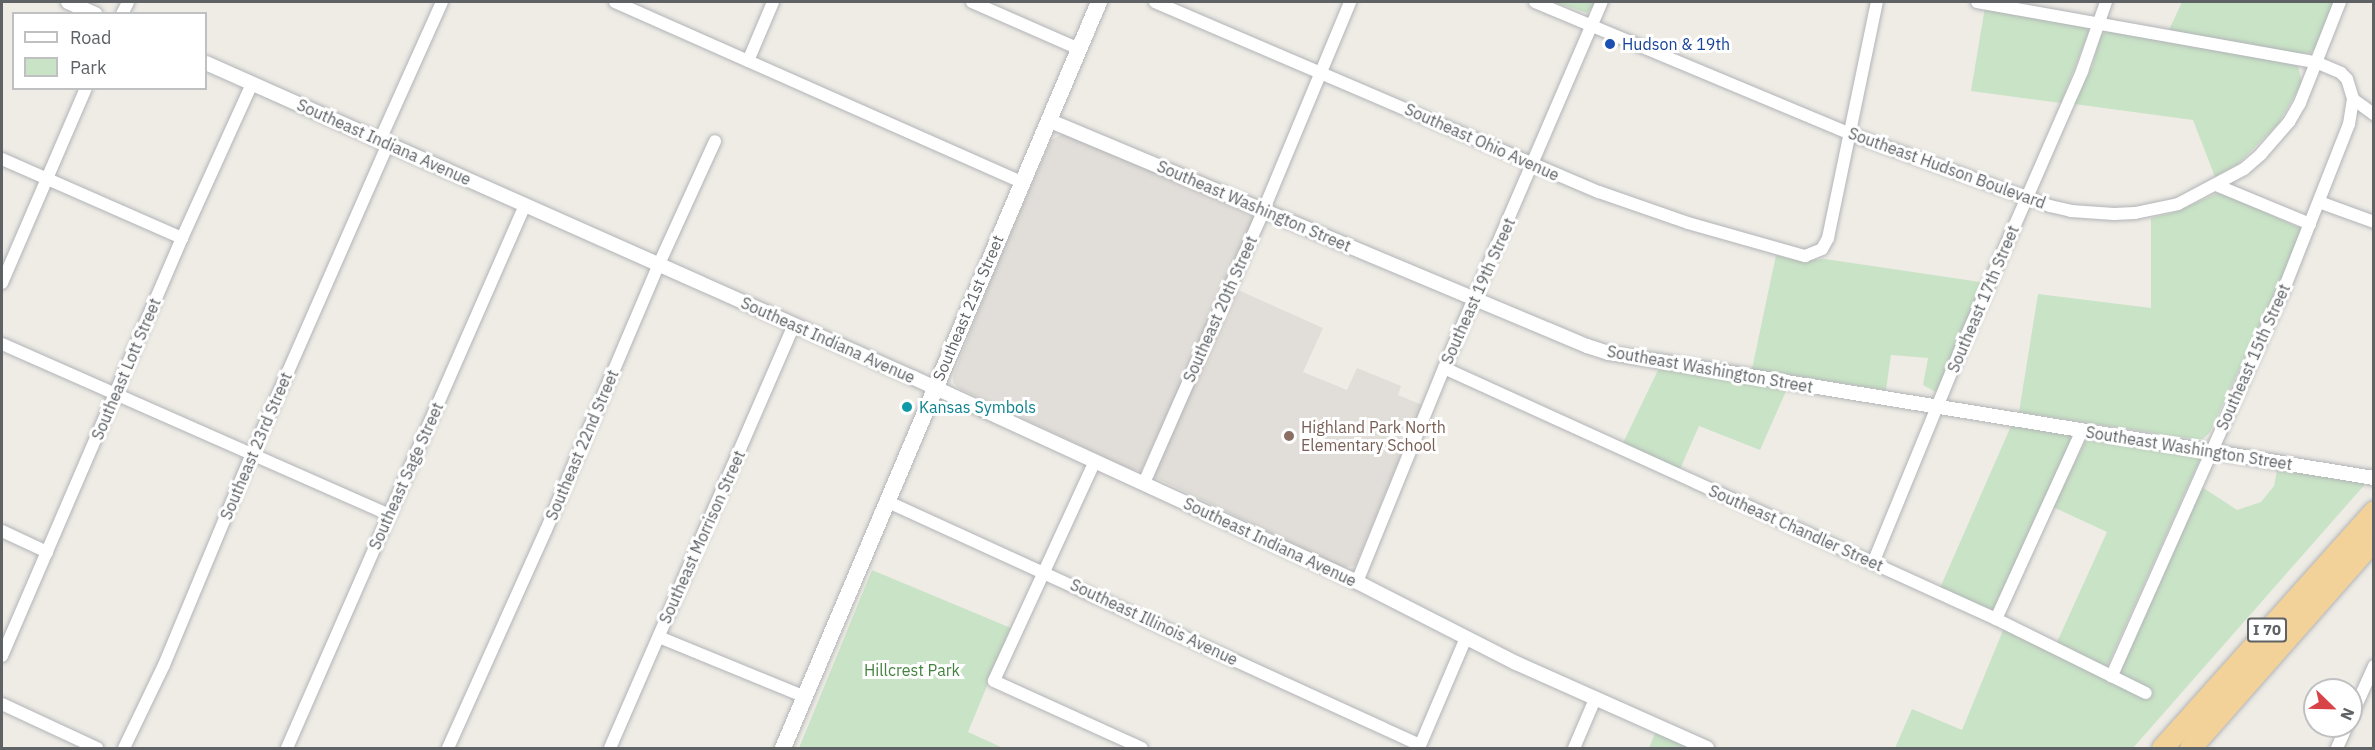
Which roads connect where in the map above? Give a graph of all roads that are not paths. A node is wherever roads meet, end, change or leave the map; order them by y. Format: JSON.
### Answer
{"nodes":[{"id":1,"x":68,"y":2,"type":"edge"},
{"id":2,"x":442,"y":2,"type":"edge"},
{"id":3,"x":615,"y":2,"type":"edge"},
{"id":4,"x":773,"y":2,"type":"edge"},
{"id":5,"x":972,"y":2,"type":"edge"},
{"id":6,"x":1099,"y":2,"type":"edge"},
{"id":7,"x":1155,"y":2,"type":"edge"},
{"id":8,"x":1350,"y":2,"type":"edge"},
{"id":9,"x":1535,"y":2,"type":"edge"},
{"id":10,"x":1602,"y":2,"type":"edge"},
{"id":11,"x":1877,"y":2,"type":"edge"},
{"id":12,"x":1977,"y":2,"type":"edge"},
{"id":13,"x":2106,"y":2,"type":"edge"},
{"id":14,"x":2340,"y":2,"type":"edge"},
{"id":15,"x":90,"y":12,"type":"edge"},
{"id":16,"x":2098,"y":23,"type":"junction"},
{"id":17,"x":1591,"y":25,"type":"junction"},
{"id":18,"x":1079,"y":49,"type":"junction"},
{"id":19,"x":748,"y":61,"type":"junction"},
{"id":20,"x":207,"y":63,"type":"edge"},
{"id":21,"x":2318,"y":63,"type":"junction"},
{"id":22,"x":1320,"y":72,"type":"junction"},
{"id":23,"x":252,"y":84,"type":"junction"},
{"id":24,"x":85,"y":90,"type":"edge"},
{"id":25,"x":2353,"y":99,"type":"junction"},
{"id":26,"x":2373,"y":114,"type":"edge"},
{"id":27,"x":1048,"y":120,"type":"junction"},
{"id":28,"x":1850,"y":134,"type":"junction"},
{"id":29,"x":715,"y":141,"type":"dead end"},
{"id":30,"x":384,"y":142,"type":"junction"},
{"id":31,"x":2,"y":159,"type":"edge"},
{"id":32,"x":1533,"y":163,"type":"junction"},
{"id":33,"x":46,"y":179,"type":"junction"},
{"id":34,"x":1022,"y":182,"type":"junction"},
{"id":35,"x":2216,"y":185,"type":"junction"},
{"id":36,"x":2026,"y":197,"type":"junction"},
{"id":37,"x":2319,"y":202,"type":"junction"},
{"id":38,"x":525,"y":205,"type":"junction"},
{"id":39,"x":1264,"y":209,"type":"junction"},
{"id":40,"x":2373,"y":222,"type":"edge"},
{"id":41,"x":2310,"y":224,"type":"junction"},
{"id":42,"x":182,"y":238,"type":"junction"},
{"id":43,"x":659,"y":264,"type":"junction"},
{"id":44,"x":2,"y":283,"type":"edge"},
{"id":45,"x":1476,"y":299,"type":"junction"},
{"id":46,"x":795,"y":325,"type":"junction"},
{"id":47,"x":2,"y":345,"type":"edge"},
{"id":48,"x":1444,"y":368,"type":"junction"},
{"id":49,"x":934,"y":387,"type":"junction"},
{"id":50,"x":115,"y":393,"type":"junction"},
{"id":51,"x":1937,"y":406,"type":"junction"},
{"id":52,"x":2082,"y":430,"type":"junction"},
{"id":53,"x":2211,"y":451,"type":"junction"},
{"id":54,"x":251,"y":456,"type":"junction"},
{"id":55,"x":1095,"y":461,"type":"junction"},
{"id":56,"x":2373,"y":478,"type":"edge"},
{"id":57,"x":1144,"y":483,"type":"junction"},
{"id":58,"x":886,"y":501,"type":"junction"},
{"id":59,"x":2373,"y":511,"type":"edge"},
{"id":60,"x":389,"y":515,"type":"junction"},
{"id":61,"x":2,"y":531,"type":"edge"},
{"id":62,"x":2373,"y":539,"type":"edge"},
{"id":63,"x":2373,"y":551,"type":"edge"},
{"id":64,"x":47,"y":552,"type":"junction"},
{"id":65,"x":1873,"y":563,"type":"junction"},
{"id":66,"x":1044,"y":572,"type":"junction"},
{"id":67,"x":2346,"y":572,"type":"junction"},
{"id":68,"x":1357,"y":582,"type":"junction"},
{"id":69,"x":1996,"y":619,"type":"junction"},
{"id":70,"x":659,"y":637,"type":"junction"},
{"id":71,"x":1466,"y":638,"type":"junction"},
{"id":72,"x":2,"y":656,"type":"edge"},
{"id":73,"x":2373,"y":666,"type":"edge"},
{"id":74,"x":2112,"y":676,"type":"junction"},
{"id":75,"x":2363,"y":689,"type":"edge"},
{"id":76,"x":2146,"y":693,"type":"dead end"},
{"id":77,"x":805,"y":697,"type":"junction"},
{"id":78,"x":1595,"y":699,"type":"junction"},
{"id":79,"x":2,"y":705,"type":"edge"},
{"id":80,"x":1419,"y":747,"type":"edge"},
{"id":81,"x":98,"y":748,"type":"edge"},
{"id":82,"x":124,"y":748,"type":"edge"},
{"id":83,"x":287,"y":748,"type":"edge"},
{"id":84,"x":448,"y":748,"type":"edge"},
{"id":85,"x":610,"y":748,"type":"edge"},
{"id":86,"x":783,"y":748,"type":"edge"},
{"id":87,"x":1142,"y":748,"type":"edge"},
{"id":88,"x":1574,"y":748,"type":"edge"},
{"id":89,"x":1707,"y":748,"type":"edge"},
{"id":90,"x":2162,"y":748,"type":"edge"},
{"id":91,"x":2190,"y":748,"type":"edge"}],
"edges":[{"from":1,"to":15,"type":"street"},
{"from":2,"to":30,"type":"street","name":"Southeast 23rd Street"},
{"from":3,"to":19,"type":"street"},
{"from":4,"to":19,"type":"street"},
{"from":5,"to":18,"type":"street"},
{"from":6,"to":18,"type":"main road","name":"Southeast 21st Street"},
{"from":7,"to":22,"type":"street","name":"Southeast Ohio Avenue"},
{"from":8,"to":22,"type":"street","name":"Southeast 20th Street"},
{"from":9,"to":17,"type":"street","name":"Southeast Hudson Boulevard"},
{"from":10,"to":17,"type":"street","name":"Southeast 19th Street"},
{"from":11,"to":28,"type":"street"},
{"from":12,"to":16,"type":"street"},
{"from":13,"to":16,"type":"street","name":"Southeast 17th Street"},
{"from":14,"to":21,"type":"street"},
{"from":16,"to":21,"type":"street"},
{"from":16,"to":36,"type":"street","name":"Southeast 17th Street"},
{"from":17,"to":28,"type":"street","name":"Southeast Hudson Boulevard"},
{"from":17,"to":32,"type":"street","name":"Southeast 19th Street"},
{"from":18,"to":27,"type":"main road","name":"Southeast 21st Street"},
{"from":19,"to":34,"type":"street"},
{"from":20,"to":23,"type":"street","name":"Southeast Indiana Avenue"},
{"from":21,"to":25,"type":"street"},
{"from":21,"to":35,"type":"street","name":"Southeast Hudson Boulevard"},
{"from":22,"to":32,"type":"street","name":"Southeast Ohio Avenue"},
{"from":22,"to":39,"type":"street","name":"Southeast 20th Street"},
{"from":23,"to":30,"type":"street","name":"Southeast Indiana Avenue"},
{"from":23,"to":42,"type":"street","name":"Southeast Lott Street"},
{"from":24,"to":33,"type":"street"},
{"from":25,"to":26,"type":"street"},
{"from":25,"to":37,"type":"street","name":"Southeast 15th Street"},
{"from":27,"to":34,"type":"main road","name":"Southeast 21st Street"},
{"from":27,"to":39,"type":"street","name":"Southeast Washington Street"},
{"from":28,"to":32,"type":"street","name":"Southeast Ohio Avenue"},
{"from":28,"to":36,"type":"street","name":"Southeast Hudson Boulevard"},
{"from":29,"to":43,"type":"street","name":"Southeast 22nd Street"},
{"from":30,"to":38,"type":"street","name":"Southeast Indiana Avenue"},
{"from":30,"to":54,"type":"street","name":"Southeast 23rd Street"},
{"from":31,"to":33,"type":"street"},
{"from":32,"to":45,"type":"street","name":"Southeast 19th Street"},
{"from":33,"to":42,"type":"street"},
{"from":33,"to":44,"type":"street"},
{"from":34,"to":49,"type":"main road","name":"Southeast 21st Street"},
{"from":35,"to":36,"type":"street","name":"Southeast Hudson Boulevard"},
{"from":35,"to":41,"type":"street"},
{"from":36,"to":51,"type":"street","name":"Southeast 17th Street"},
{"from":37,"to":40,"type":"street"},
{"from":37,"to":41,"type":"street","name":"Southeast 15th Street"},
{"from":38,"to":43,"type":"street","name":"Southeast Indiana Avenue"},
{"from":38,"to":60,"type":"street","name":"Southeast Sage Street"},
{"from":39,"to":45,"type":"street","name":"Southeast Washington Street"},
{"from":39,"to":57,"type":"street","name":"Southeast 20th Street"},
{"from":41,"to":53,"type":"street","name":"Southeast 15th Street"},
{"from":42,"to":50,"type":"street","name":"Southeast Lott Street"},
{"from":43,"to":46,"type":"street","name":"Southeast Indiana Avenue"},
{"from":43,"to":84,"type":"street","name":"Southeast 22nd Street"},
{"from":45,"to":48,"type":"street","name":"Southeast 19th Street"},
{"from":45,"to":51,"type":"street","name":"Southeast Washington Street"},
{"from":46,"to":49,"type":"street","name":"Southeast Indiana Avenue"},
{"from":46,"to":70,"type":"street","name":"Southeast Morrison Street"},
{"from":47,"to":50,"type":"street"},
{"from":48,"to":65,"type":"street","name":"Southeast Chandler Street"},
{"from":48,"to":68,"type":"street","name":"Southeast 19th Street"},
{"from":49,"to":55,"type":"street","name":"Southeast Indiana Avenue"},
{"from":49,"to":58,"type":"main road","name":"Southeast 21st Street"},
{"from":50,"to":54,"type":"street"},
{"from":50,"to":64,"type":"street","name":"Southeast Lott Street"},
{"from":51,"to":52,"type":"street","name":"Southeast Washington Street"},
{"from":51,"to":65,"type":"street","name":"Southeast 17th Street"},
{"from":52,"to":53,"type":"street","name":"Southeast Washington Street"},
{"from":52,"to":69,"type":"street"},
{"from":53,"to":56,"type":"street","name":"Southeast Washington Street"},
{"from":53,"to":74,"type":"street","name":"Southeast 15th Street"},
{"from":54,"to":60,"type":"street"},
{"from":54,"to":82,"type":"street","name":"Southeast 23rd Street"},
{"from":55,"to":57,"type":"street","name":"Southeast Indiana Avenue"},
{"from":55,"to":66,"type":"street"},
{"from":57,"to":68,"type":"street","name":"Southeast Indiana Avenue"},
{"from":58,"to":66,"type":"street","name":"Southeast Illinois Avenue"},
{"from":58,"to":77,"type":"main road","name":"Southeast 21st Street"},
{"from":59,"to":90,"type":"highway","number":"I 70"},
{"from":60,"to":83,"type":"street","name":"Southeast Sage Street"},
{"from":61,"to":64,"type":"street"},
{"from":62,"to":67,"type":"highway","number":"I 70"},
{"from":63,"to":67,"type":"highway"},
{"from":64,"to":72,"type":"street","name":"Southeast Lott Street"},
{"from":65,"to":69,"type":"street","name":"Southeast Chandler Street"},
{"from":66,"to":80,"type":"street","name":"Southeast Illinois Avenue"},
{"from":66,"to":87,"type":"street"},
{"from":67,"to":91,"type":"highway","number":"I 70"},
{"from":68,"to":71,"type":"street","name":"Southeast Indiana Avenue"},
{"from":69,"to":74,"type":"street","name":"Southeast Chandler Street"},
{"from":70,"to":77,"type":"street"},
{"from":70,"to":85,"type":"street","name":"Southeast Morrison Street"},
{"from":71,"to":78,"type":"street","name":"Southeast Indiana Avenue"},
{"from":71,"to":80,"type":"street"},
{"from":73,"to":75,"type":"street"},
{"from":74,"to":76,"type":"street","name":"Southeast Chandler Street"},
{"from":77,"to":86,"type":"main road","name":"Southeast 21st Street"},
{"from":78,"to":88,"type":"street"},
{"from":78,"to":89,"type":"street","name":"Southeast Indiana Avenue"},
{"from":79,"to":81,"type":"street"}]}
